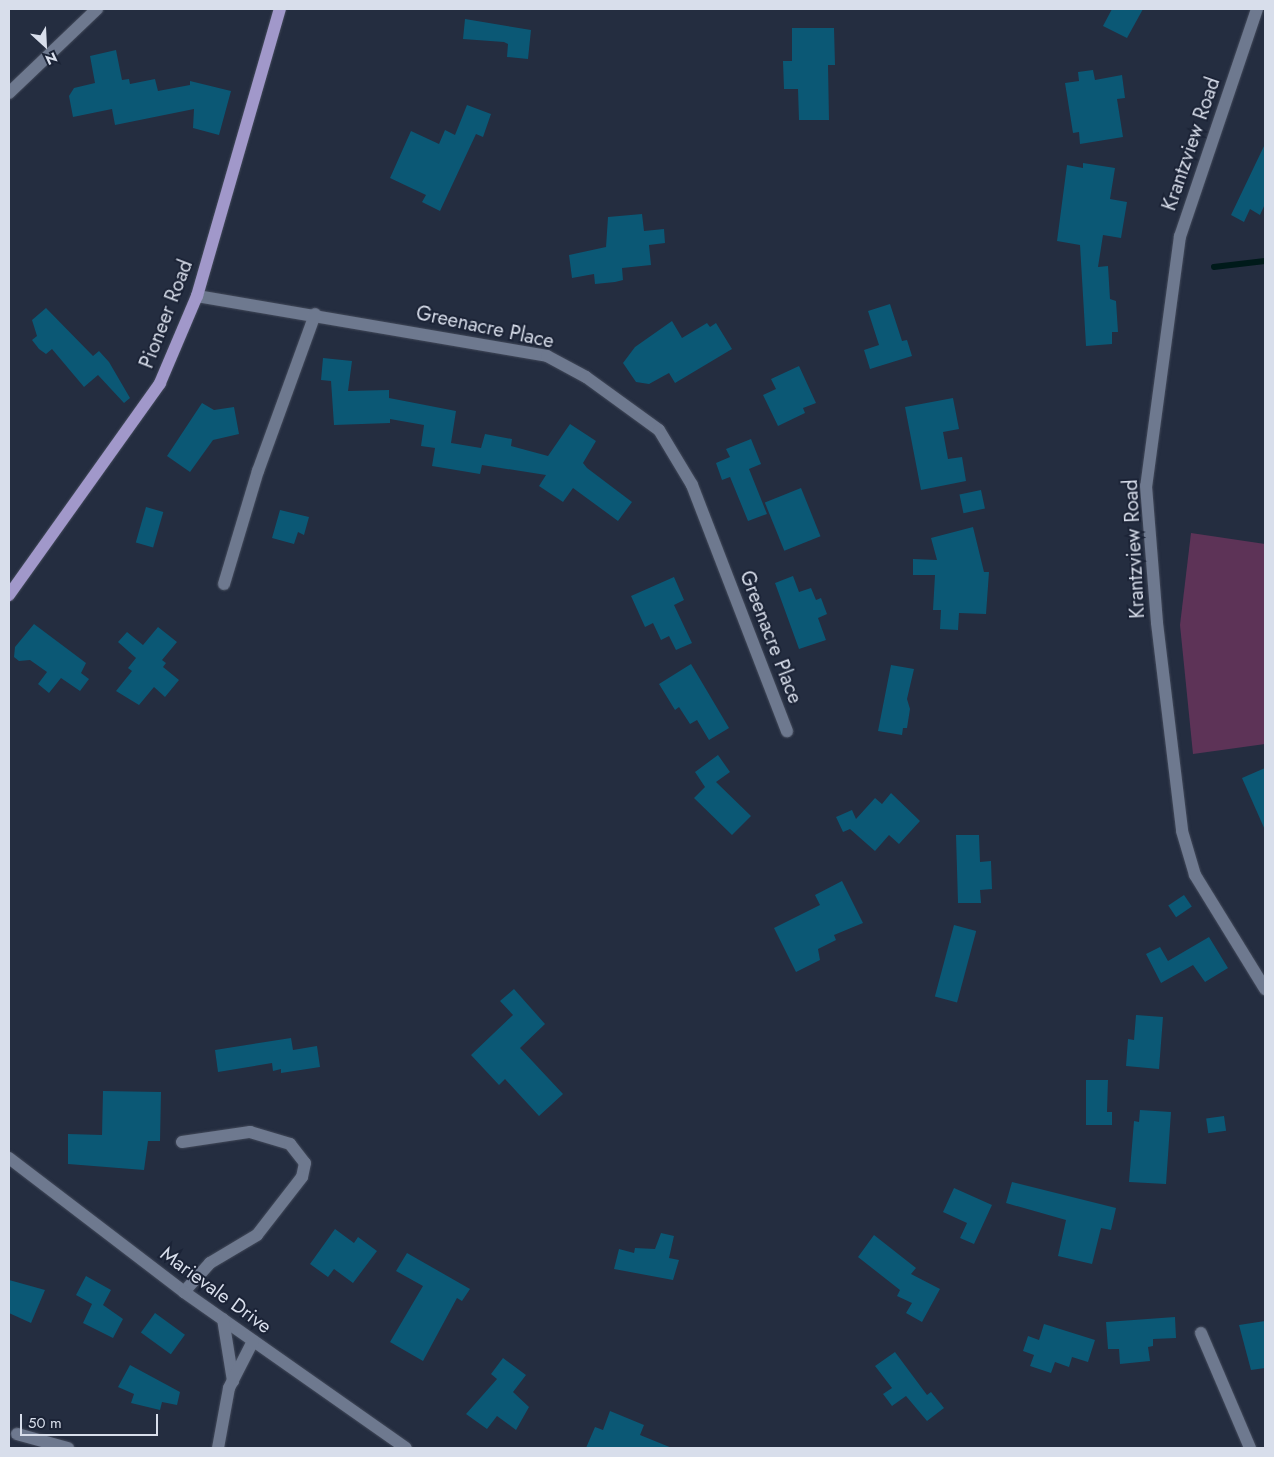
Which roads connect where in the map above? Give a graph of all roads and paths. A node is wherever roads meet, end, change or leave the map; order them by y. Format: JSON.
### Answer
{"nodes":[{"id":1,"x":97,"y":9,"type":"edge"},
{"id":2,"x":280,"y":9,"type":"edge"},
{"id":3,"x":1257,"y":9,"type":"edge"},
{"id":4,"x":9,"y":93,"type":"edge"},
{"id":5,"x":197,"y":296,"type":"junction"},
{"id":6,"x":315,"y":314,"type":"junction"},
{"id":7,"x":224,"y":584,"type":"dead end"},
{"id":8,"x":9,"y":595,"type":"edge"},
{"id":9,"x":787,"y":732,"type":"dead end"},
{"id":10,"x":1265,"y":989,"type":"edge"},
{"id":11,"x":182,"y":1142,"type":"dead end"},
{"id":12,"x":9,"y":1158,"type":"edge"},
{"id":13,"x":184,"y":1292,"type":"junction"},
{"id":14,"x":223,"y":1319,"type":"junction"},
{"id":15,"x":1201,"y":1333,"type":"dead end"},
{"id":16,"x":253,"y":1341,"type":"junction"},
{"id":17,"x":233,"y":1380,"type":"junction"},
{"id":18,"x":17,"y":1434,"type":"dead end"},
{"id":19,"x":68,"y":1448,"type":"edge"},
{"id":20,"x":218,"y":1448,"type":"edge"},
{"id":21,"x":406,"y":1448,"type":"edge"},
{"id":22,"x":1250,"y":1448,"type":"edge"}],
"edges":[{"from":1,"to":4,"type":"street"},
{"from":2,"to":5,"type":"main road","name":"Pioneer Road"},
{"from":3,"to":10,"type":"street","name":"Krantzview Road"},
{"from":5,"to":6,"type":"street","name":"Greenacre Place"},
{"from":5,"to":8,"type":"main road","name":"Pioneer Road"},
{"from":6,"to":7,"type":"street"},
{"from":6,"to":9,"type":"street","name":"Greenacre Place"},
{"from":11,"to":13,"type":"street"},
{"from":12,"to":13,"type":"street","name":"Marievale Drive"},
{"from":13,"to":14,"type":"street","name":"Marievale Drive"},
{"from":14,"to":16,"type":"street","name":"Marievale Drive"},
{"from":14,"to":17,"type":"street"},
{"from":15,"to":22,"type":"street"},
{"from":16,"to":17,"type":"street"},
{"from":16,"to":21,"type":"street","name":"Marievale Drive"},
{"from":17,"to":20,"type":"street"},
{"from":18,"to":19,"type":"street"}]}
